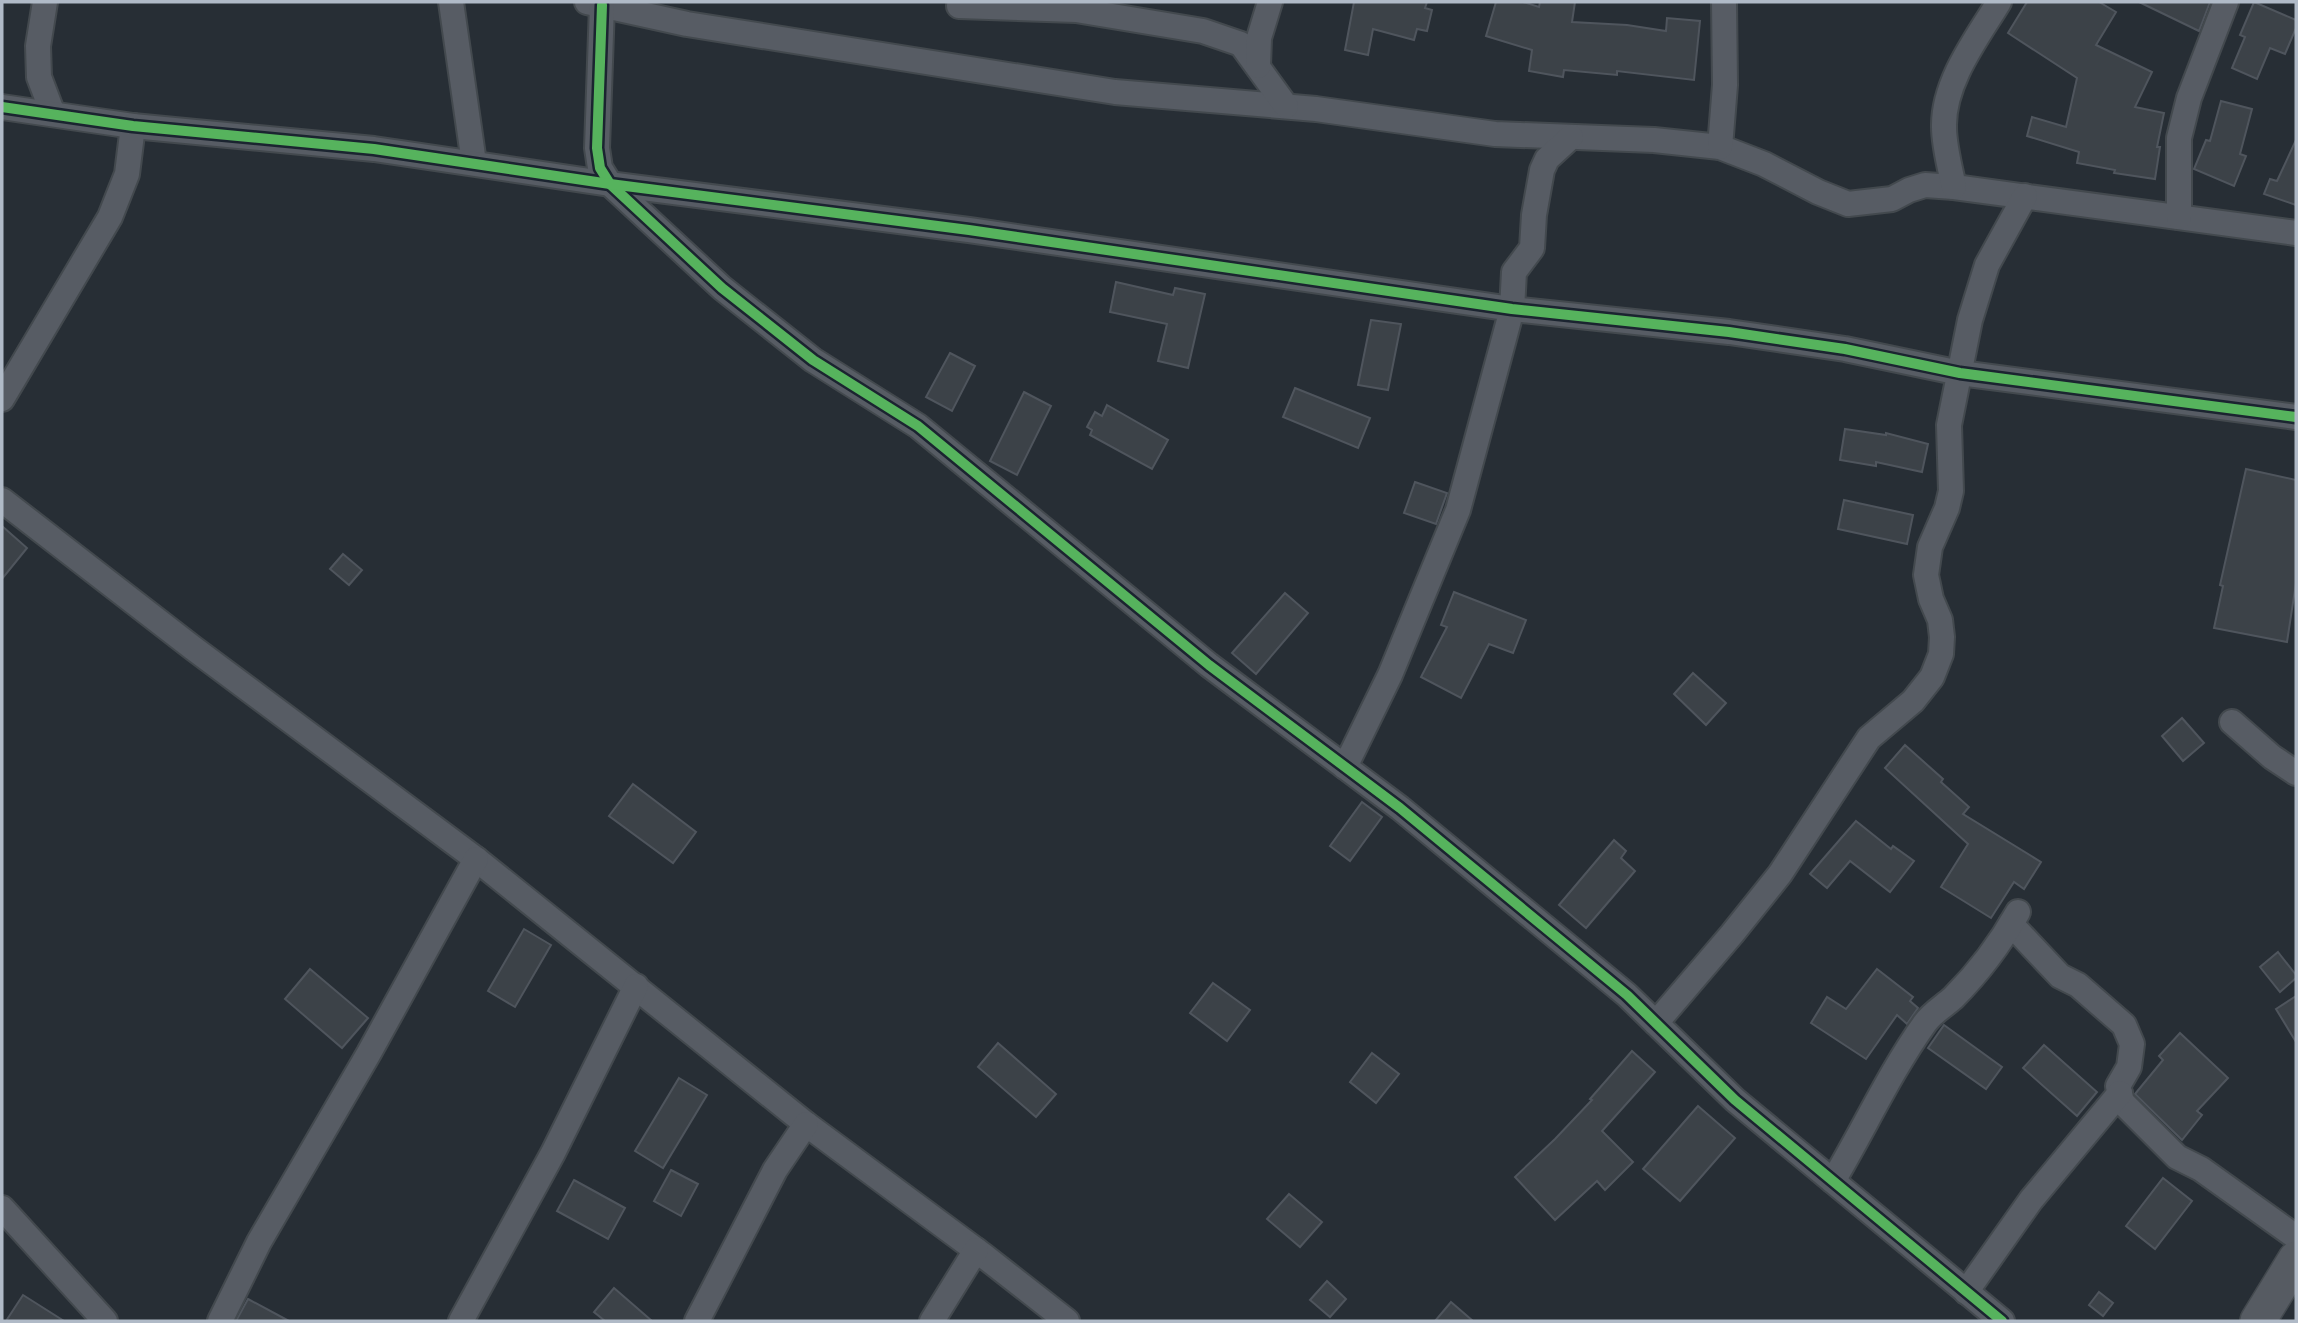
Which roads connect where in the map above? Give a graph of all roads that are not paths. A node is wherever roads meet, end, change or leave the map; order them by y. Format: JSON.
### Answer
{"nodes":[{"id":1,"x":45,"y":2,"type":"edge"},
{"id":2,"x":451,"y":2,"type":"edge"},
{"id":3,"x":1270,"y":2,"type":"edge"},
{"id":4,"x":1724,"y":2,"type":"edge"},
{"id":5,"x":1999,"y":2,"type":"edge"},
{"id":6,"x":2226,"y":2,"type":"edge"},
{"id":7,"x":594,"y":3,"type":"edge"},
{"id":8,"x":959,"y":6,"type":"dead end"},
{"id":9,"x":1258,"y":66,"type":"junction"},
{"id":10,"x":1286,"y":106,"type":"junction"},
{"id":11,"x":2,"y":107,"type":"edge"},
{"id":12,"x":53,"y":114,"type":"junction"},
{"id":13,"x":133,"y":126,"type":"junction"},
{"id":14,"x":1571,"y":137,"type":"junction"},
{"id":15,"x":1720,"y":147,"type":"junction"},
{"id":16,"x":474,"y":163,"type":"junction"},
{"id":17,"x":610,"y":184,"type":"junction"},
{"id":18,"x":1954,"y":187,"type":"junction"},
{"id":19,"x":2025,"y":196,"type":"junction"},
{"id":20,"x":2179,"y":217,"type":"junction"},
{"id":21,"x":2296,"y":233,"type":"edge"},
{"id":22,"x":1512,"y":309,"type":"junction"},
{"id":23,"x":1960,"y":373,"type":"junction"},
{"id":24,"x":2,"y":399,"type":"edge"},
{"id":25,"x":2296,"y":417,"type":"edge"},
{"id":26,"x":2,"y":500,"type":"edge"},
{"id":27,"x":2232,"y":722,"type":"dead end"},
{"id":28,"x":1346,"y":767,"type":"junction"},
{"id":29,"x":2296,"y":773,"type":"edge"},
{"id":30,"x":477,"y":859,"type":"junction"},
{"id":31,"x":636,"y":986,"type":"junction"},
{"id":32,"x":1656,"y":1023,"type":"junction"},
{"id":33,"x":2120,"y":1093,"type":"junction"},
{"id":34,"x":806,"y":1124,"type":"junction"},
{"id":35,"x":1833,"y":1181,"type":"junction"},
{"id":36,"x":2,"y":1208,"type":"edge"},
{"id":37,"x":2296,"y":1237,"type":"edge"},
{"id":38,"x":976,"y":1250,"type":"junction"},
{"id":39,"x":2296,"y":1259,"type":"edge"},
{"id":40,"x":1966,"y":1292,"type":"junction"},
{"id":41,"x":105,"y":1321,"type":"edge"},
{"id":42,"x":220,"y":1321,"type":"edge"},
{"id":43,"x":461,"y":1321,"type":"edge"},
{"id":44,"x":697,"y":1321,"type":"edge"},
{"id":45,"x":932,"y":1321,"type":"edge"},
{"id":46,"x":1067,"y":1321,"type":"edge"},
{"id":47,"x":2001,"y":1321,"type":"edge"},
{"id":48,"x":2258,"y":1321,"type":"edge"}],
"edges":[{"from":1,"to":12,"type":"street"},
{"from":2,"to":16,"type":"street"},
{"from":3,"to":9,"type":"street"},
{"from":4,"to":15,"type":"street"},
{"from":5,"to":18,"type":"street"},
{"from":6,"to":20,"type":"street"},
{"from":7,"to":10,"type":"street"},
{"from":7,"to":17,"type":"street"},
{"from":8,"to":9,"type":"street"},
{"from":9,"to":10,"type":"street"},
{"from":10,"to":14,"type":"street"},
{"from":11,"to":12,"type":"street"},
{"from":12,"to":13,"type":"street"},
{"from":13,"to":16,"type":"street"},
{"from":13,"to":24,"type":"street"},
{"from":14,"to":15,"type":"street"},
{"from":14,"to":22,"type":"street"},
{"from":15,"to":18,"type":"street"},
{"from":16,"to":17,"type":"street"},
{"from":17,"to":22,"type":"street"},
{"from":17,"to":28,"type":"street"},
{"from":18,"to":19,"type":"street"},
{"from":19,"to":20,"type":"street"},
{"from":19,"to":23,"type":"street"},
{"from":20,"to":21,"type":"street"},
{"from":22,"to":23,"type":"street"},
{"from":22,"to":28,"type":"street"},
{"from":23,"to":25,"type":"street"},
{"from":23,"to":32,"type":"street"},
{"from":26,"to":30,"type":"street"},
{"from":27,"to":29,"type":"street"},
{"from":28,"to":32,"type":"street"},
{"from":30,"to":31,"type":"street"},
{"from":30,"to":42,"type":"street"},
{"from":31,"to":34,"type":"street"},
{"from":31,"to":43,"type":"street"},
{"from":32,"to":35,"type":"street"},
{"from":33,"to":35,"type":"street"},
{"from":33,"to":37,"type":"street"},
{"from":33,"to":40,"type":"street"},
{"from":34,"to":38,"type":"street"},
{"from":34,"to":44,"type":"street"},
{"from":35,"to":40,"type":"street"},
{"from":36,"to":41,"type":"street"},
{"from":38,"to":45,"type":"street"},
{"from":38,"to":46,"type":"street"},
{"from":39,"to":48,"type":"main road"},
{"from":40,"to":47,"type":"street"}]}
